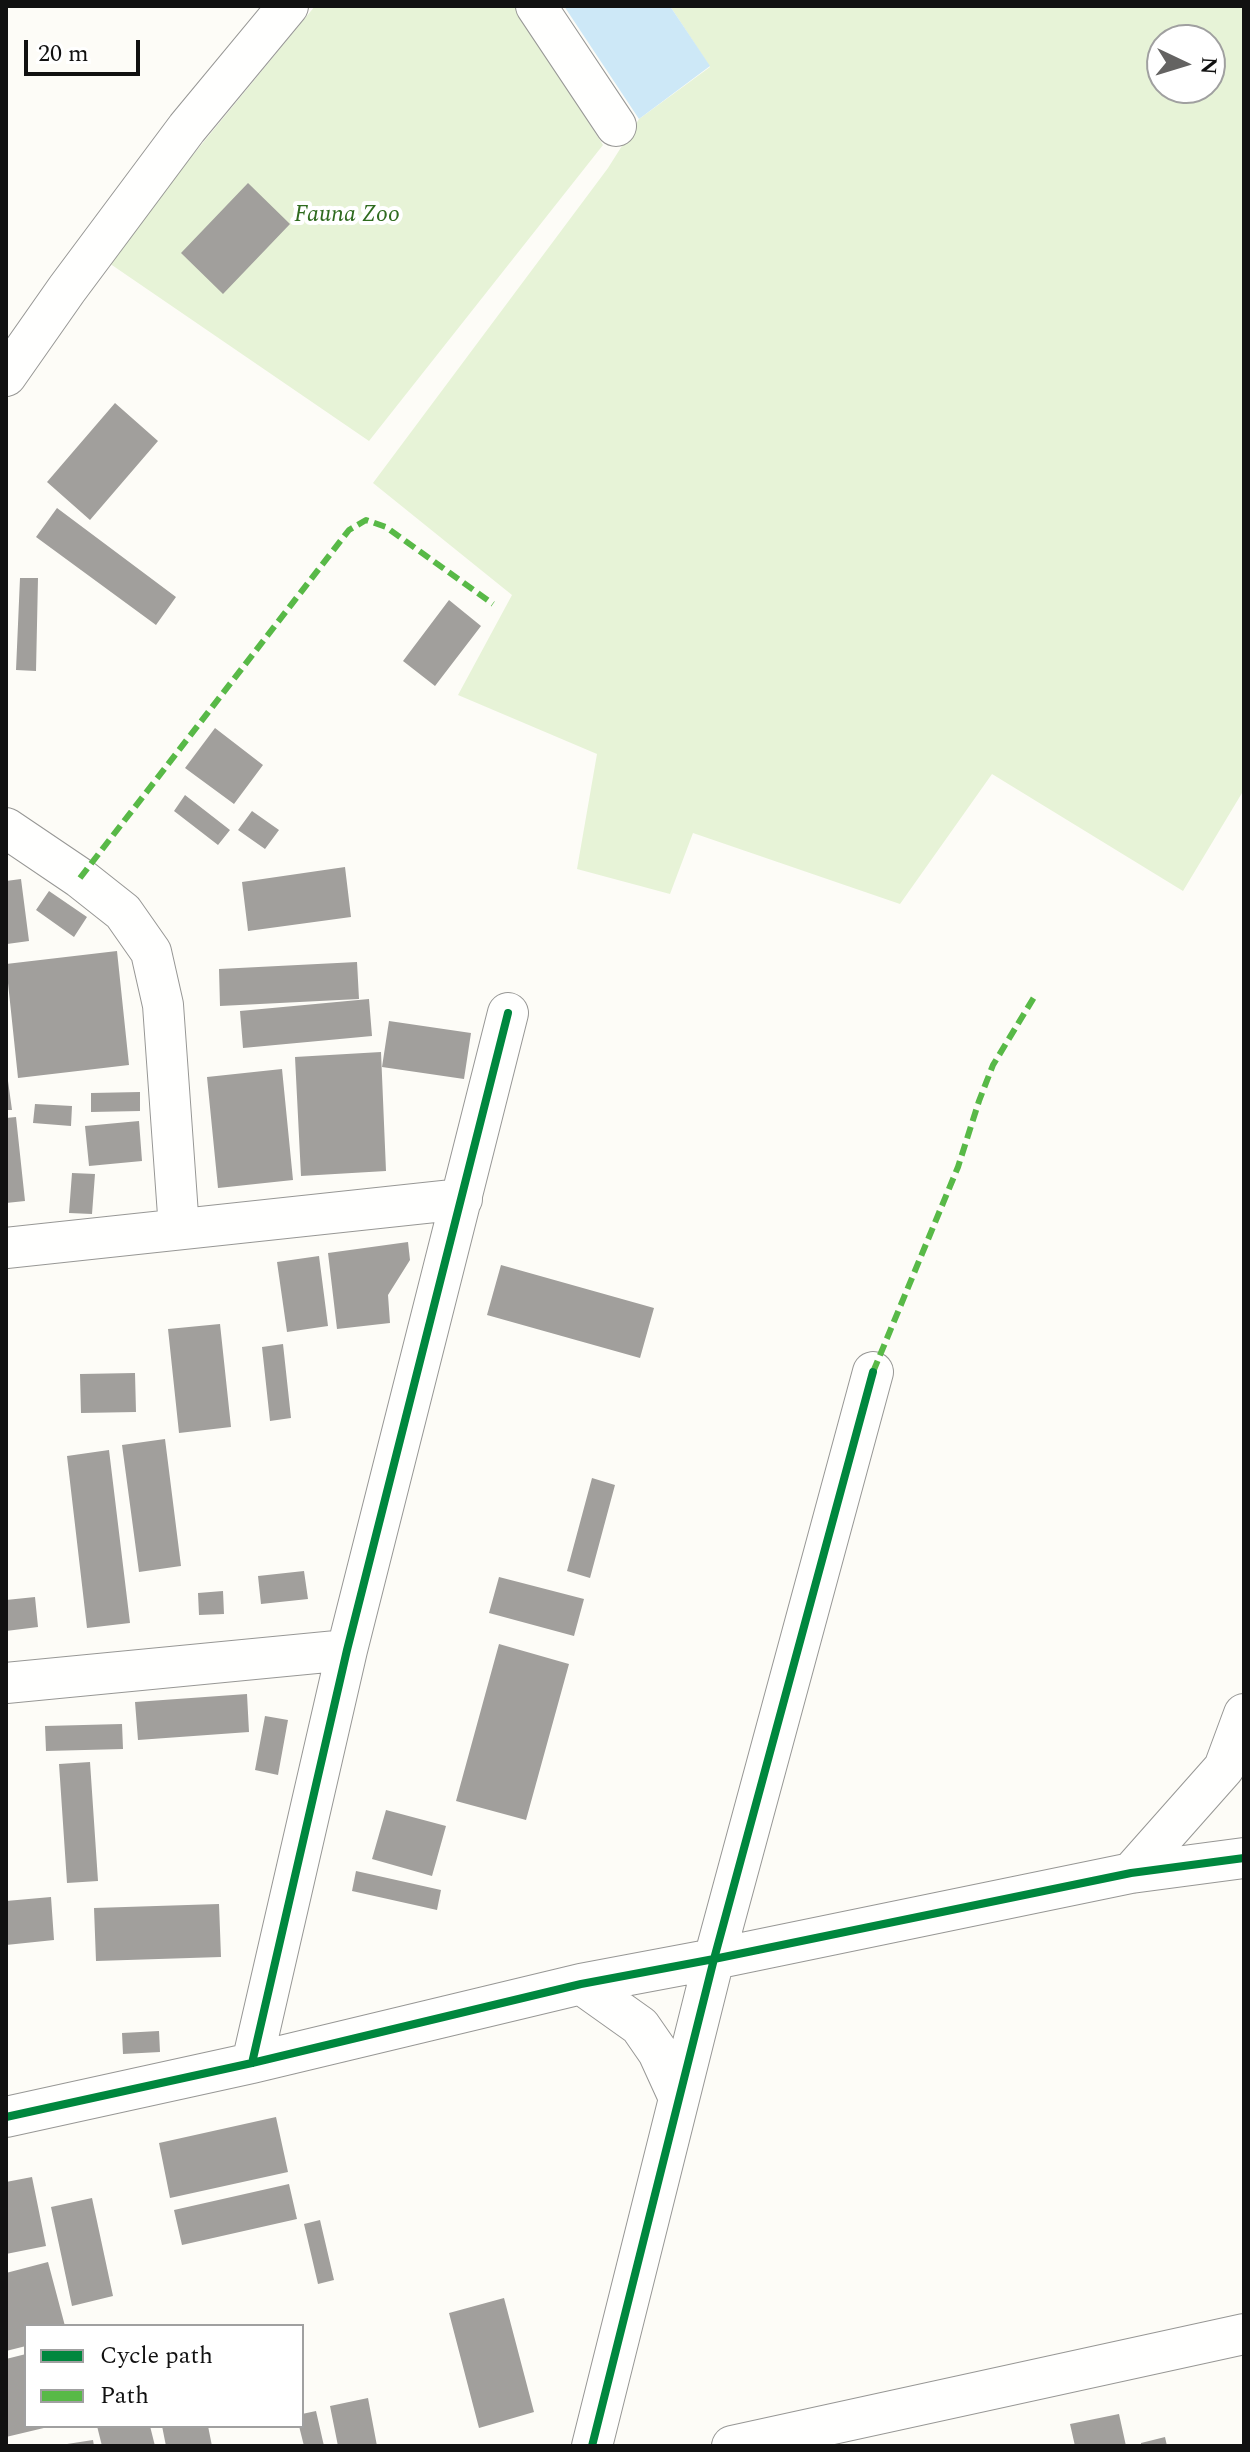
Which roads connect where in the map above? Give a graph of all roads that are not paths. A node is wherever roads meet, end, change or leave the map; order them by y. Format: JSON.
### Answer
{"nodes":[{"id":1,"x":288,"y":6,"type":"edge"},
{"id":2,"x":536,"y":6,"type":"edge"},
{"id":3,"x":616,"y":126,"type":"dead end"},
{"id":4,"x":6,"y":376,"type":"edge"},
{"id":5,"x":6,"y":828,"type":"edge"},
{"id":6,"x":508,"y":1013,"type":"dead end"},
{"id":7,"x":462,"y":1199,"type":"junction"},
{"id":8,"x":179,"y":1229,"type":"junction"},
{"id":9,"x":6,"y":1248,"type":"edge"},
{"id":10,"x":873,"y":1372,"type":"dead end"},
{"id":11,"x":347,"y":1650,"type":"junction"},
{"id":12,"x":6,"y":1683,"type":"edge"},
{"id":13,"x":1244,"y":1714,"type":"edge"},
{"id":14,"x":1244,"y":1858,"type":"edge"},
{"id":15,"x":1131,"y":1873,"type":"junction"},
{"id":16,"x":714,"y":1959,"type":"junction"},
{"id":17,"x":581,"y":1984,"type":"junction"},
{"id":18,"x":252,"y":2063,"type":"junction"},
{"id":19,"x":679,"y":2098,"type":"junction"},
{"id":20,"x":6,"y":2117,"type":"edge"},
{"id":21,"x":1244,"y":2334,"type":"edge"},
{"id":22,"x":592,"y":2446,"type":"edge"},
{"id":23,"x":732,"y":2446,"type":"edge"}],
"edges":[{"from":1,"to":4,"type":"street"},
{"from":2,"to":3,"type":"street"},
{"from":5,"to":8,"type":"street"},
{"from":6,"to":7,"type":"street"},
{"from":7,"to":8,"type":"street"},
{"from":7,"to":11,"type":"street"},
{"from":8,"to":9,"type":"street"},
{"from":10,"to":16,"type":"street"},
{"from":11,"to":12,"type":"street"},
{"from":11,"to":18,"type":"street"},
{"from":13,"to":15,"type":"street"},
{"from":14,"to":15,"type":"street"},
{"from":15,"to":16,"type":"street"},
{"from":16,"to":17,"type":"street"},
{"from":16,"to":19,"type":"street"},
{"from":17,"to":18,"type":"street"},
{"from":17,"to":19,"type":"street"},
{"from":18,"to":20,"type":"street"},
{"from":19,"to":22,"type":"street"},
{"from":21,"to":23,"type":"street"}]}
